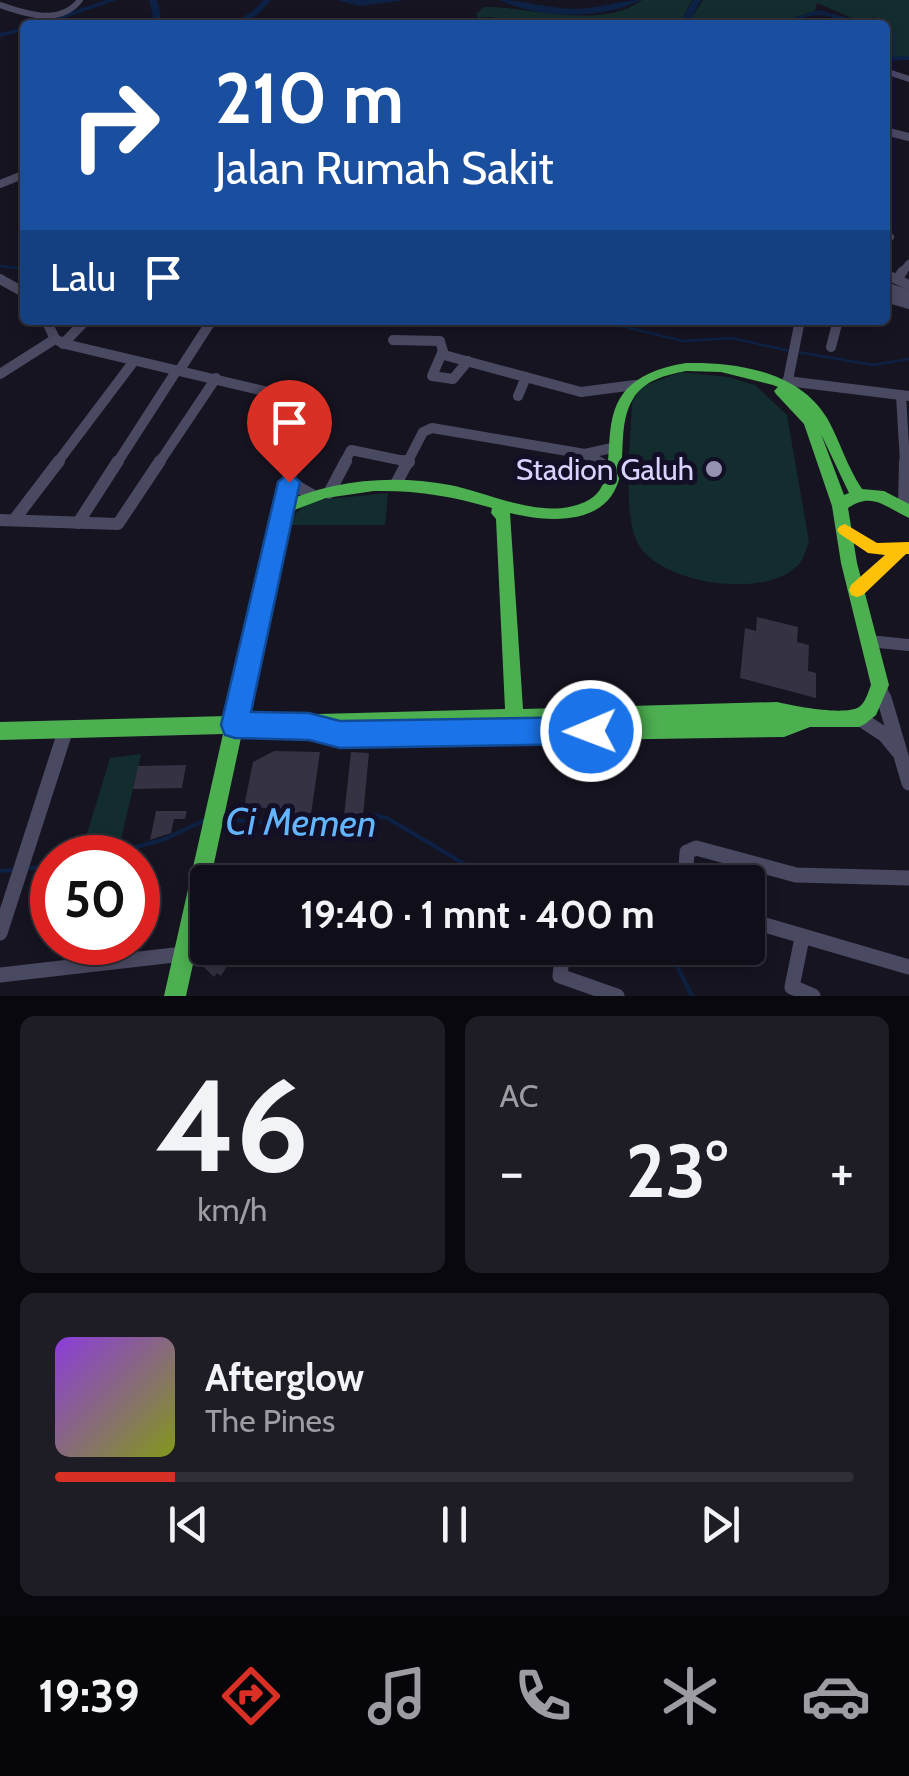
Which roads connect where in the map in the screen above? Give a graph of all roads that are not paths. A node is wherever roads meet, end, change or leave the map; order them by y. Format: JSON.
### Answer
{"nodes":[{"id":1,"x":80,"y":0,"type":"edge"},
{"id":2,"x":0,"y":4,"type":"edge"},
{"id":3,"x":909,"y":264,"type":"edge"},
{"id":4,"x":890,"y":276,"type":"edge"},
{"id":5,"x":897,"y":279,"type":"junction"},
{"id":6,"x":909,"y":285,"type":"edge"},
{"id":7,"x":49,"y":325,"type":"edge"},
{"id":8,"x":80,"y":325,"type":"edge"},
{"id":9,"x":209,"y":325,"type":"edge"},
{"id":10,"x":798,"y":325,"type":"edge"},
{"id":11,"x":838,"y":325,"type":"edge"},
{"id":12,"x":393,"y":340,"type":"dead end"},
{"id":13,"x":59,"y":341,"type":"junction"},
{"id":14,"x":831,"y":347,"type":"dead end"},
{"id":15,"x":442,"y":354,"type":"junction"},
{"id":16,"x":134,"y":362,"type":"junction"},
{"id":17,"x":468,"y":362,"type":"junction"},
{"id":18,"x":178,"y":370,"type":"junction"},
{"id":19,"x":0,"y":374,"type":"edge"},
{"id":20,"x":526,"y":377,"type":"junction"},
{"id":21,"x":216,"y":378,"type":"junction"},
{"id":22,"x":781,"y":382,"type":"junction"},
{"id":23,"x":635,"y":385,"type":"junction"},
{"id":24,"x":518,"y":396,"type":"dead end"},
{"id":25,"x":905,"y":396,"type":"edge"},
{"id":26,"x":816,"y":421,"type":"junction"},
{"id":27,"x":616,"y":447,"type":"junction"},
{"id":28,"x":584,"y":454,"type":"junction"},
{"id":29,"x":409,"y":462,"type":"junction"},
{"id":30,"x":612,"y":471,"type":"junction"},
{"id":31,"x":289,"y":482,"type":"junction"},
{"id":32,"x":397,"y":482,"type":"junction"},
{"id":33,"x":320,"y":494,"type":"junction"},
{"id":34,"x":857,"y":494,"type":"junction"},
{"id":35,"x":840,"y":506,"type":"junction"},
{"id":36,"x":282,"y":509,"type":"junction"},
{"id":37,"x":906,"y":509,"type":"edge"},
{"id":38,"x":506,"y":511,"type":"junction"},
{"id":39,"x":0,"y":520,"type":"edge"},
{"id":40,"x":14,"y":520,"type":"junction"},
{"id":41,"x":78,"y":523,"type":"junction"},
{"id":42,"x":845,"y":530,"type":"junction"},
{"id":43,"x":904,"y":550,"type":"edge"},
{"id":44,"x":856,"y":590,"type":"junction"},
{"id":45,"x":868,"y":641,"type":"junction"},
{"id":46,"x":909,"y":645,"type":"edge"},
{"id":47,"x":880,"y":685,"type":"junction"},
{"id":48,"x":859,"y":718,"type":"junction"},
{"id":49,"x":515,"y":724,"type":"junction"},
{"id":50,"x":235,"y":725,"type":"junction"},
{"id":51,"x":66,"y":728,"type":"junction"},
{"id":52,"x":0,"y":731,"type":"edge"},
{"id":53,"x":900,"y":754,"type":"junction"},
{"id":54,"x":909,"y":783,"type":"edge"},
{"id":55,"x":206,"y":865,"type":"edge"},
{"id":56,"x":686,"y":865,"type":"edge"},
{"id":57,"x":757,"y":865,"type":"edge"},
{"id":58,"x":765,"y":867,"type":"edge"},
{"id":59,"x":909,"y":878,"type":"edge"},
{"id":60,"x":765,"y":926,"type":"edge"},
{"id":61,"x":0,"y":933,"type":"edge"},
{"id":62,"x":190,"y":934,"type":"edge"},
{"id":63,"x":802,"y":938,"type":"junction"},
{"id":64,"x":183,"y":954,"type":"junction"},
{"id":65,"x":561,"y":965,"type":"edge"},
{"id":66,"x":909,"y":967,"type":"edge"},
{"id":67,"x":0,"y":975,"type":"edge"},
{"id":68,"x":175,"y":996,"type":"edge"},
{"id":69,"x":616,"y":996,"type":"edge"},
{"id":70,"x":813,"y":996,"type":"edge"}],
"edges":[{"from":1,"to":2,"type":"street"},
{"from":3,"to":5,"type":"street"},
{"from":4,"to":5,"type":"street"},
{"from":5,"to":6,"type":"street"},
{"from":7,"to":13,"type":"street"},
{"from":8,"to":13,"type":"street"},
{"from":9,"to":18,"type":"street"},
{"from":10,"to":22,"type":"street"},
{"from":11,"to":14,"type":"street"},
{"from":12,"to":15,"type":"street"},
{"from":13,"to":16,"type":"street"},
{"from":13,"to":19,"type":"street"},
{"from":15,"to":17,"type":"street"},
{"from":15,"to":17,"type":"street"},
{"from":16,"to":18,"type":"street"},
{"from":16,"to":40,"type":"street"},
{"from":17,"to":20,"type":"street"},
{"from":18,"to":21,"type":"street"},
{"from":18,"to":41,"type":"street"},
{"from":20,"to":23,"type":"street"},
{"from":20,"to":24,"type":"street"},
{"from":21,"to":31,"type":"street"},
{"from":21,"to":41,"type":"street"},
{"from":22,"to":23,"type":"street"},
{"from":22,"to":25,"type":"street"},
{"from":22,"to":26,"type":"street"},
{"from":23,"to":27,"type":"street"},
{"from":25,"to":37,"type":"street"},
{"from":26,"to":34,"type":"street"},
{"from":26,"to":35,"type":"street"},
{"from":27,"to":28,"type":"street"},
{"from":27,"to":30,"type":"street"},
{"from":28,"to":29,"type":"street"},
{"from":28,"to":30,"type":"street"},
{"from":29,"to":32,"type":"street"},
{"from":29,"to":33,"type":"street"},
{"from":30,"to":38,"type":"street"},
{"from":31,"to":33,"type":"street"},
{"from":31,"to":36,"type":"street"},
{"from":32,"to":33,"type":"street"},
{"from":32,"to":38,"type":"street"},
{"from":33,"to":36,"type":"street"},
{"from":34,"to":35,"type":"street"},
{"from":34,"to":37,"type":"street"},
{"from":35,"to":42,"type":"street"},
{"from":36,"to":50,"type":"street"},
{"from":38,"to":49,"type":"street"},
{"from":39,"to":40,"type":"street"},
{"from":40,"to":41,"type":"street"},
{"from":42,"to":43,"type":"street"},
{"from":42,"to":44,"type":"street"},
{"from":43,"to":44,"type":"street"},
{"from":44,"to":45,"type":"street"},
{"from":45,"to":46,"type":"street"},
{"from":45,"to":47,"type":"street"},
{"from":47,"to":48,"type":"street"},
{"from":47,"to":53,"type":"street"},
{"from":48,"to":49,"type":"street"},
{"from":48,"to":53,"type":"street"},
{"from":49,"to":50,"type":"street"},
{"from":50,"to":51,"type":"street"},
{"from":50,"to":55,"type":"street"},
{"from":51,"to":52,"type":"street"},
{"from":51,"to":61,"type":"street"},
{"from":53,"to":54,"type":"street"},
{"from":56,"to":57,"type":"street"},
{"from":58,"to":59,"type":"street"},
{"from":60,"to":63,"type":"street"},
{"from":62,"to":64,"type":"street"},
{"from":63,"to":66,"type":"street"},
{"from":63,"to":70,"type":"street"},
{"from":64,"to":67,"type":"street"},
{"from":64,"to":68,"type":"street"},
{"from":65,"to":69,"type":"street"}]}
